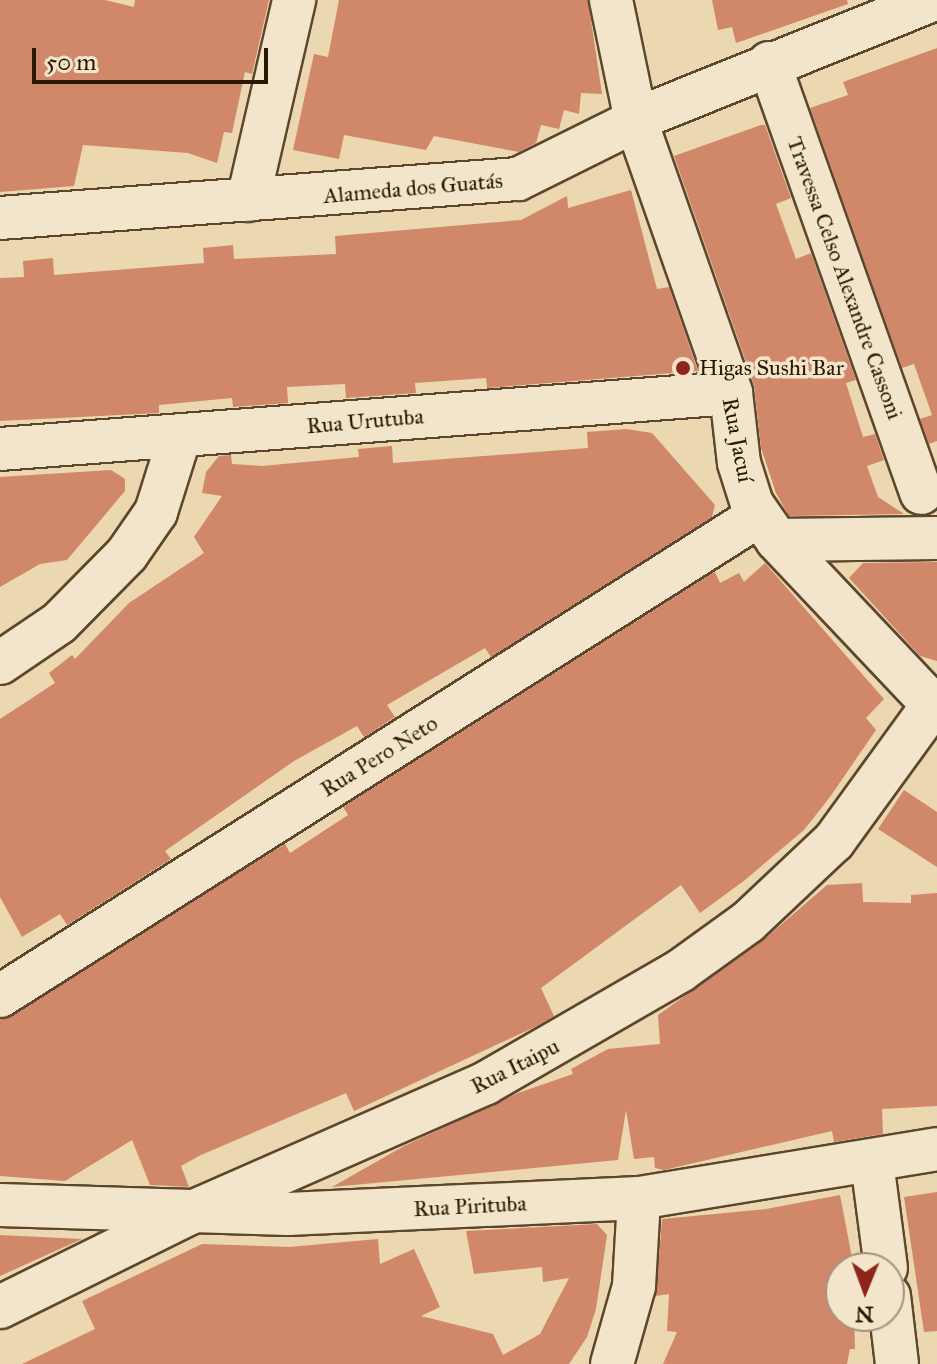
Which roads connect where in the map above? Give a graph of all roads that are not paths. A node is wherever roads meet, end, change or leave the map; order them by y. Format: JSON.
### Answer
{"nodes":[{"id":1,"x":294,"y":0,"type":"edge"},
{"id":2,"x":611,"y":0,"type":"edge"},
{"id":3,"x":933,"y":0,"type":"edge"},
{"id":4,"x":769,"y":63,"type":"junction"},
{"id":5,"x":636,"y":121,"type":"junction"},
{"id":6,"x":248,"y":200,"type":"junction"},
{"id":7,"x":0,"y":218,"type":"edge"},
{"id":8,"x":731,"y":393,"type":"junction"},
{"id":9,"x":180,"y":436,"type":"junction"},
{"id":10,"x":0,"y":449,"type":"edge"},
{"id":11,"x":921,"y":493,"type":"dead end"},
{"id":12,"x":768,"y":528,"type":"junction"},
{"id":13,"x":937,"y":538,"type":"edge"},
{"id":14,"x":0,"y":663,"type":"edge"},
{"id":15,"x":934,"y":702,"type":"edge"},
{"id":16,"x":0,"y":996,"type":"edge"},
{"id":17,"x":937,"y":1149,"type":"edge"},
{"id":18,"x":872,"y":1162,"type":"junction"},
{"id":19,"x":639,"y":1198,"type":"junction"},
{"id":20,"x":0,"y":1205,"type":"edge"},
{"id":21,"x":190,"y":1213,"type":"junction"},
{"id":22,"x":884,"y":1252,"type":"edge"},
{"id":23,"x":0,"y":1307,"type":"edge"},
{"id":24,"x":893,"y":1332,"type":"edge"},
{"id":25,"x":612,"y":1364,"type":"edge"},
{"id":26,"x":897,"y":1364,"type":"edge"}],
"edges":[{"from":1,"to":6,"type":"street"},
{"from":2,"to":5,"type":"street","name":"Rua Jacuí"},
{"from":3,"to":4,"type":"street","name":"Alameda dos Guatás"},
{"from":4,"to":5,"type":"street","name":"Alameda dos Guatás"},
{"from":4,"to":11,"type":"street","name":"Travessa Celso Alexandre Cassoni"},
{"from":5,"to":6,"type":"street","name":"Alameda dos Guatás"},
{"from":5,"to":8,"type":"street","name":"Rua Jacuí"},
{"from":6,"to":7,"type":"street","name":"Alameda dos Guatás"},
{"from":8,"to":9,"type":"street","name":"Rua Urutuba"},
{"from":8,"to":12,"type":"street","name":"Rua Jacuí"},
{"from":9,"to":10,"type":"street","name":"Rua Urutuba"},
{"from":9,"to":14,"type":"street"},
{"from":12,"to":13,"type":"street"},
{"from":12,"to":15,"type":"street","name":"Rua Jacuí"},
{"from":12,"to":16,"type":"street","name":"Rua Pero Neto"},
{"from":15,"to":21,"type":"street","name":"Rua Itaipu"},
{"from":17,"to":18,"type":"street","name":"Rua Pirituba"},
{"from":18,"to":19,"type":"street","name":"Rua Pirituba"},
{"from":18,"to":22,"type":"street"},
{"from":19,"to":21,"type":"street","name":"Rua Pirituba"},
{"from":19,"to":25,"type":"street"},
{"from":20,"to":21,"type":"street","name":"Rua Pirituba"},
{"from":21,"to":23,"type":"street","name":"Rua Itaipu"},
{"from":24,"to":26,"type":"street"}]}
